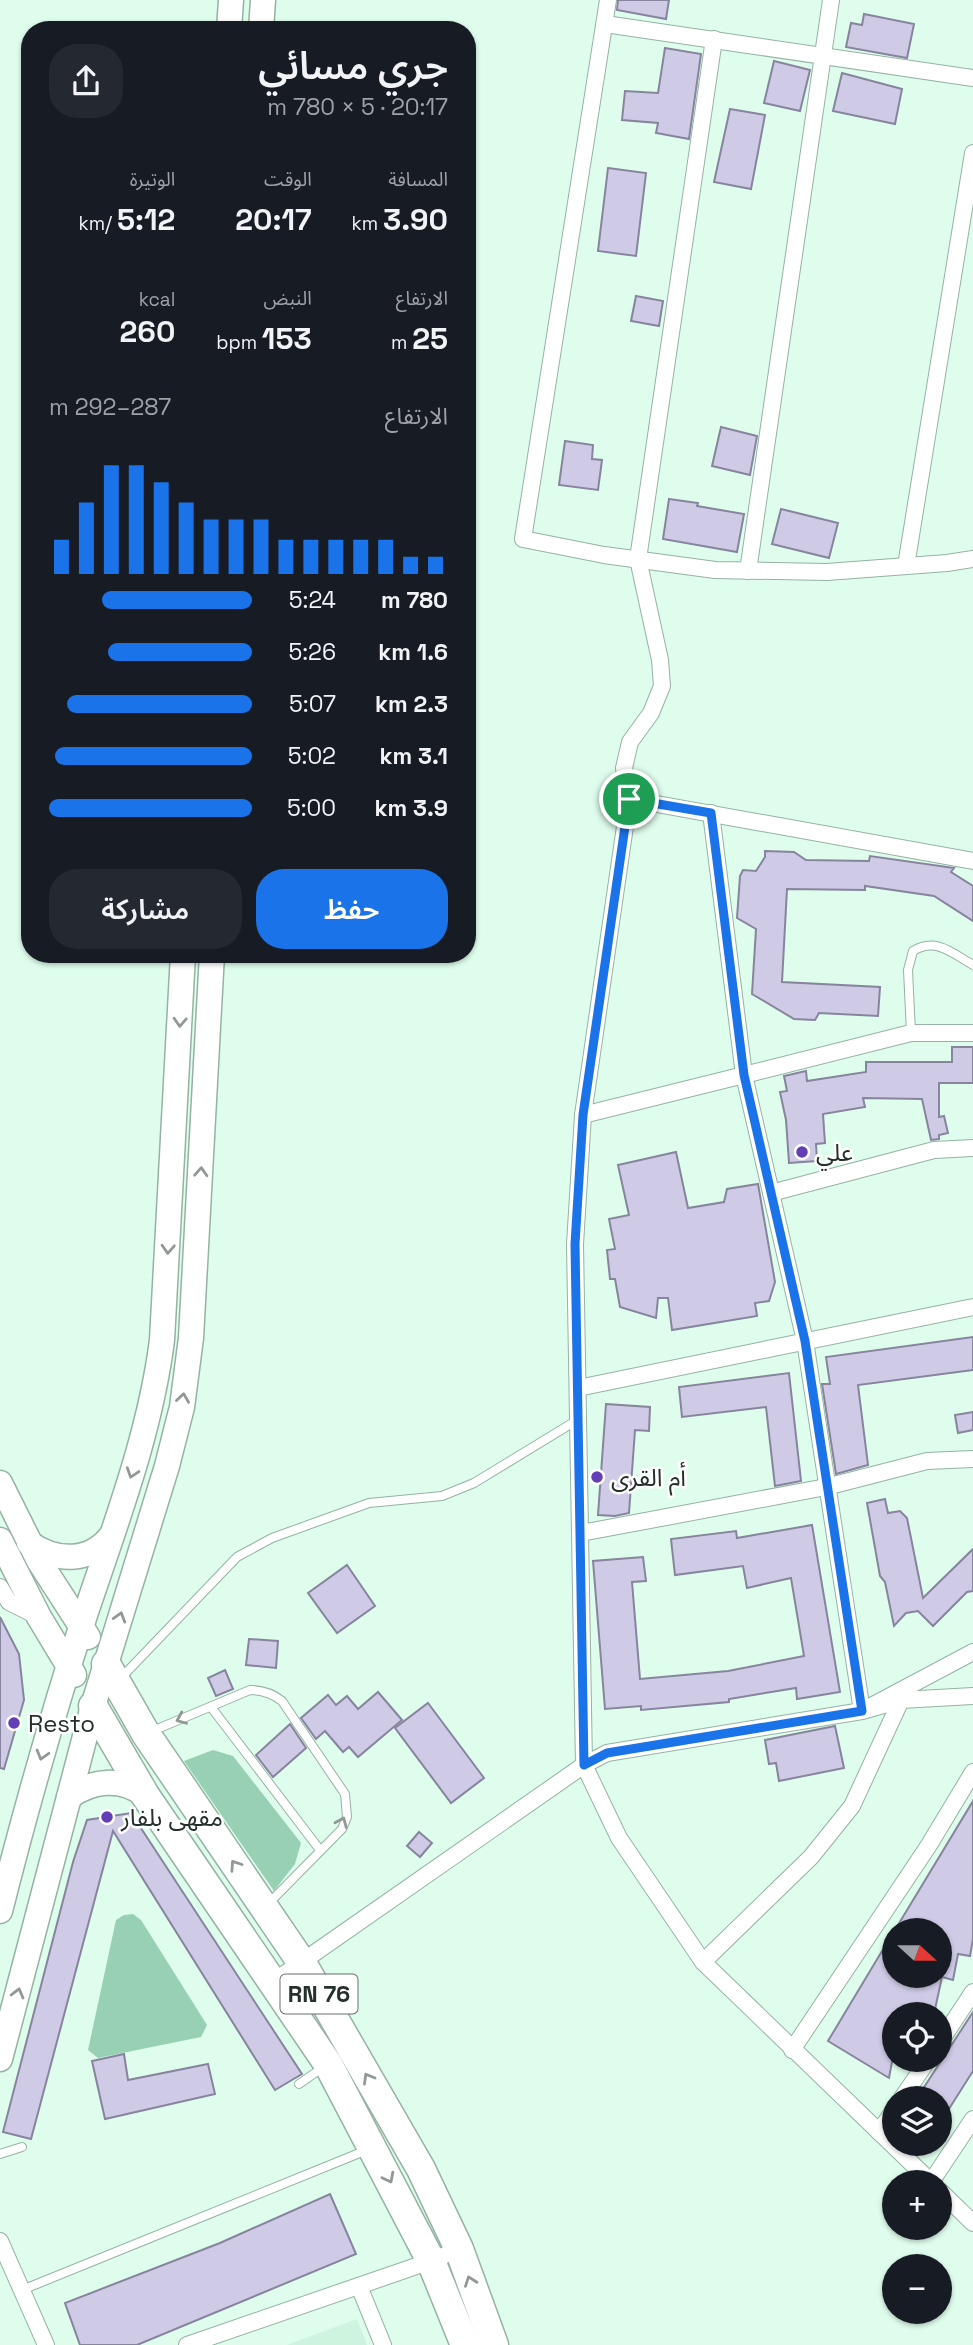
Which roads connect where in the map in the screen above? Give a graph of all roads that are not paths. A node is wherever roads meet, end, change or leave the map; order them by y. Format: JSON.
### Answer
{"nodes":[{"id":1,"x":231,"y":0,"type":"edge"},
{"id":2,"x":263,"y":0,"type":"edge"},
{"id":3,"x":608,"y":0,"type":"edge"},
{"id":4,"x":831,"y":0,"type":"edge"},
{"id":5,"x":230,"y":21,"type":"edge"},
{"id":6,"x":262,"y":21,"type":"edge"},
{"id":7,"x":605,"y":24,"type":"junction"},
{"id":8,"x":714,"y":39,"type":"junction"},
{"id":9,"x":824,"y":55,"type":"junction"},
{"id":10,"x":973,"y":78,"type":"edge"},
{"id":11,"x":973,"y":153,"type":"edge"},
{"id":12,"x":638,"y":559,"type":"junction"},
{"id":13,"x":973,"y":559,"type":"edge"},
{"id":14,"x":906,"y":566,"type":"junction"},
{"id":15,"x":748,"y":571,"type":"junction"},
{"id":16,"x":629,"y":799,"type":"junction"},
{"id":17,"x":711,"y":813,"type":"junction"},
{"id":18,"x":973,"y":861,"type":"edge"},
{"id":19,"x":183,"y":963,"type":"edge"},
{"id":20,"x":212,"y":963,"type":"edge"},
{"id":21,"x":973,"y":965,"type":"edge"},
{"id":22,"x":911,"y":1033,"type":"junction"},
{"id":23,"x":973,"y":1033,"type":"edge"},
{"id":24,"x":744,"y":1075,"type":"junction"},
{"id":25,"x":583,"y":1115,"type":"junction"},
{"id":26,"x":973,"y":1148,"type":"edge"},
{"id":27,"x":771,"y":1193,"type":"junction"},
{"id":28,"x":973,"y":1307,"type":"edge"},
{"id":29,"x":805,"y":1341,"type":"junction"},
{"id":30,"x":578,"y":1388,"type":"junction"},
{"id":31,"x":579,"y":1419,"type":"junction"},
{"id":32,"x":973,"y":1459,"type":"edge"},
{"id":33,"x":0,"y":1483,"type":"edge"},
{"id":34,"x":826,"y":1487,"type":"junction"},
{"id":35,"x":582,"y":1534,"type":"junction"},
{"id":36,"x":111,"y":1535,"type":"junction"},
{"id":37,"x":0,"y":1540,"type":"edge"},
{"id":38,"x":29,"y":1543,"type":"junction"},
{"id":39,"x":0,"y":1587,"type":"edge"},
{"id":40,"x":39,"y":1618,"type":"junction"},
{"id":41,"x":81,"y":1627,"type":"junction"},
{"id":42,"x":971,"y":1656,"type":"edge"},
{"id":43,"x":69,"y":1666,"type":"junction"},
{"id":44,"x":111,"y":1674,"type":"junction"},
{"id":45,"x":973,"y":1696,"type":"edge"},
{"id":46,"x":901,"y":1700,"type":"junction"},
{"id":47,"x":93,"y":1706,"type":"junction"},
{"id":48,"x":211,"y":1707,"type":"junction"},
{"id":49,"x":862,"y":1711,"type":"junction"},
{"id":50,"x":146,"y":1734,"type":"junction"},
{"id":51,"x":584,"y":1765,"type":"junction"},
{"id":52,"x":973,"y":1772,"type":"edge"},
{"id":53,"x":145,"y":1795,"type":"junction"},
{"id":54,"x":69,"y":1797,"type":"junction"},
{"id":55,"x":320,"y":1850,"type":"junction"},
{"id":56,"x":7,"y":1853,"type":"edge"},
{"id":57,"x":264,"y":1908,"type":"junction"},
{"id":58,"x":0,"y":1911,"type":"edge"},
{"id":59,"x":237,"y":1929,"type":"junction"},
{"id":60,"x":703,"y":1962,"type":"junction"},
{"id":61,"x":302,"y":1963,"type":"junction"},
{"id":62,"x":273,"y":1982,"type":"junction"},
{"id":63,"x":973,"y":1992,"type":"edge"},
{"id":64,"x":952,"y":2024,"type":"edge"},
{"id":65,"x":792,"y":2050,"type":"junction"},
{"id":66,"x":0,"y":2059,"type":"edge"},
{"id":67,"x":328,"y":2064,"type":"junction"},
{"id":68,"x":299,"y":2084,"type":"dead end"},
{"id":69,"x":973,"y":2119,"type":"edge"},
{"id":70,"x":882,"y":2129,"type":"edge"},
{"id":71,"x":880,"y":2132,"type":"junction"},
{"id":72,"x":22,"y":2147,"type":"dead end"},
{"id":73,"x":373,"y":2147,"type":"junction"},
{"id":74,"x":0,"y":2154,"type":"edge"},
{"id":75,"x":952,"y":2203,"type":"edge"},
{"id":76,"x":973,"y":2223,"type":"edge"},
{"id":77,"x":0,"y":2241,"type":"edge"},
{"id":78,"x":458,"y":2249,"type":"junction"},
{"id":79,"x":431,"y":2261,"type":"junction"},
{"id":80,"x":359,"y":2286,"type":"junction"},
{"id":81,"x":22,"y":2290,"type":"junction"},
{"id":82,"x":46,"y":2345,"type":"edge"},
{"id":83,"x":187,"y":2345,"type":"edge"},
{"id":84,"x":383,"y":2345,"type":"edge"},
{"id":85,"x":465,"y":2345,"type":"edge"},
{"id":86,"x":494,"y":2345,"type":"edge"}],
"edges":[{"from":1,"to":5,"type":"main road"},
{"from":2,"to":6,"type":"main road"},
{"from":3,"to":7,"type":"street"},
{"from":4,"to":9,"type":"street"},
{"from":7,"to":8,"type":"street"},
{"from":7,"to":12,"type":"street"},
{"from":8,"to":9,"type":"street"},
{"from":8,"to":12,"type":"street"},
{"from":9,"to":10,"type":"street"},
{"from":9,"to":15,"type":"street"},
{"from":11,"to":14,"type":"street"},
{"from":12,"to":15,"type":"street"},
{"from":12,"to":16,"type":"street"},
{"from":13,"to":14,"type":"street"},
{"from":14,"to":15,"type":"street"},
{"from":16,"to":17,"type":"street"},
{"from":16,"to":25,"type":"street"},
{"from":17,"to":18,"type":"street"},
{"from":17,"to":24,"type":"street"},
{"from":19,"to":36,"type":"main road","one_way":true},
{"from":44,"to":20,"type":"main road","one_way":true},
{"from":21,"to":22,"type":"lane"},
{"from":22,"to":23,"type":"street"},
{"from":22,"to":24,"type":"street"},
{"from":24,"to":25,"type":"street"},
{"from":24,"to":27,"type":"street"},
{"from":25,"to":30,"type":"street"},
{"from":26,"to":27,"type":"street"},
{"from":27,"to":29,"type":"street"},
{"from":28,"to":29,"type":"street"},
{"from":29,"to":30,"type":"street"},
{"from":29,"to":34,"type":"street"},
{"from":30,"to":31,"type":"street"},
{"from":31,"to":35,"type":"street"},
{"from":31,"to":44,"type":"lane"},
{"from":32,"to":34,"type":"street"},
{"from":33,"to":38,"type":"main road","number":"RN 76"},
{"from":34,"to":35,"type":"street"},
{"from":34,"to":49,"type":"street"},
{"from":35,"to":51,"type":"street"},
{"from":36,"to":38,"type":"main road"},
{"from":36,"to":41,"type":"main road"},
{"from":37,"to":40,"type":"main road","number":"RN 76"},
{"from":38,"to":41,"type":"main road","number":"RN 76"},
{"from":39,"to":40,"type":"street"},
{"from":40,"to":43,"type":"main road","number":"RN 76"},
{"from":41,"to":43,"type":"main road"},
{"from":41,"to":44,"type":"main road","number":"RN 76"},
{"from":42,"to":49,"type":"street"},
{"from":43,"to":47,"type":"main road","number":"RN 76"},
{"from":43,"to":56,"type":"main road","one_way":true},
{"from":44,"to":47,"type":"main road"},
{"from":44,"to":50,"type":"highway","number":"RN 76"},
{"from":45,"to":46,"type":"street"},
{"from":46,"to":49,"type":"street"},
{"from":46,"to":60,"type":"street"},
{"from":47,"to":53,"type":"highway","number":"RN 76"},
{"from":47,"to":54,"type":"main road"},
{"from":48,"to":50,"type":"lane","one_way":true},
{"from":48,"to":55,"type":"lane"},
{"from":55,"to":48,"type":"lane","one_way":true},
{"from":49,"to":51,"type":"street"},
{"from":57,"to":50,"type":"highway","number":"RN 76","one_way":true},
{"from":51,"to":60,"type":"street"},
{"from":51,"to":61,"type":"street"},
{"from":52,"to":65,"type":"street"},
{"from":53,"to":54,"type":"main road"},
{"from":53,"to":59,"type":"highway","number":"RN 76"},
{"from":66,"to":54,"type":"main road","one_way":true},
{"from":55,"to":57,"type":"lane"},
{"from":56,"to":58,"type":"main road"},
{"from":57,"to":59,"type":"highway"},
{"from":57,"to":61,"type":"highway","number":"RN 76"},
{"from":59,"to":62,"type":"highway","number":"RN 76"},
{"from":60,"to":65,"type":"street"},
{"from":61,"to":62,"type":"street"},
{"from":78,"to":61,"type":"highway","number":"RN 76","one_way":true},
{"from":62,"to":67,"type":"highway","number":"RN 76"},
{"from":63,"to":64,"type":"street"},
{"from":65,"to":71,"type":"street"},
{"from":67,"to":68,"type":"lane"},
{"from":67,"to":73,"type":"highway","number":"RN 76"},
{"from":69,"to":71,"type":"street"},
{"from":70,"to":71,"type":"street"},
{"from":72,"to":74,"type":"lane"},
{"from":73,"to":79,"type":"highway","number":"RN 76","one_way":true},
{"from":73,"to":81,"type":"lane"},
{"from":75,"to":76,"type":"street"},
{"from":77,"to":81,"type":"street"},
{"from":78,"to":79,"type":"street"},
{"from":86,"to":78,"type":"highway","number":"RN 76","one_way":true},
{"from":79,"to":80,"type":"street"},
{"from":79,"to":85,"type":"highway","number":"RN 76"},
{"from":80,"to":83,"type":"street"},
{"from":80,"to":84,"type":"street"},
{"from":81,"to":82,"type":"street"}]}
